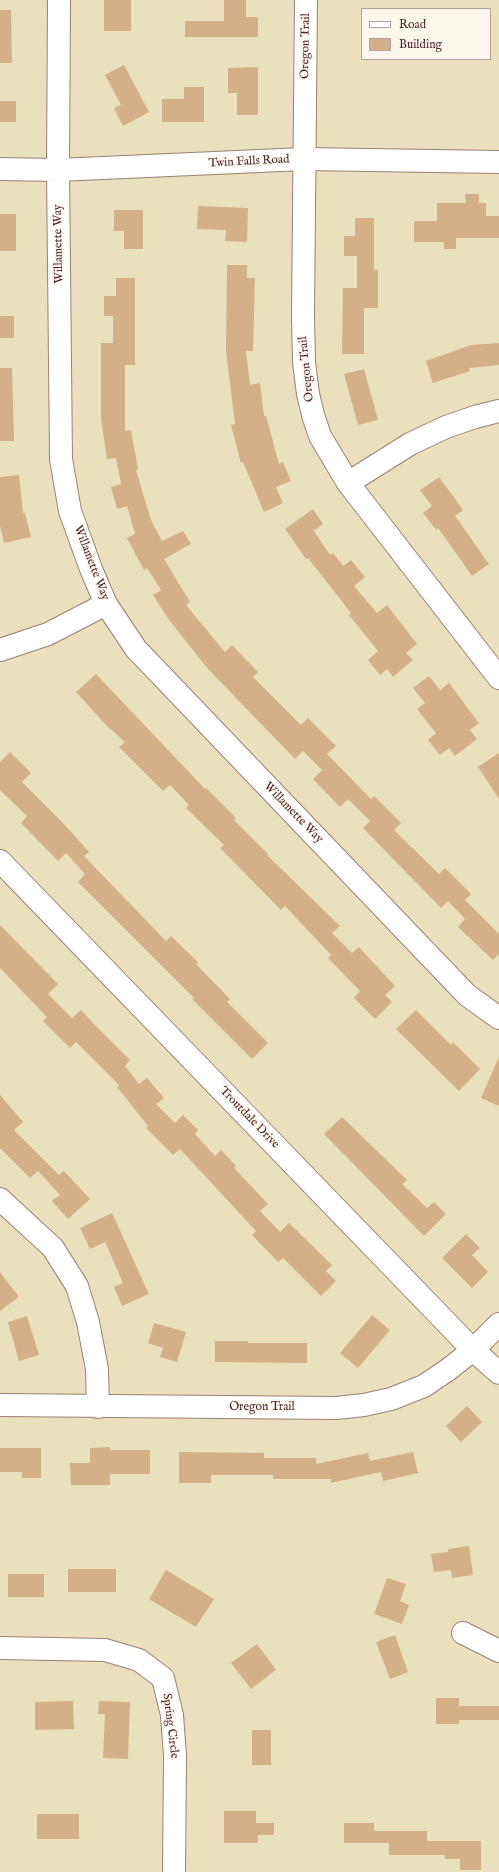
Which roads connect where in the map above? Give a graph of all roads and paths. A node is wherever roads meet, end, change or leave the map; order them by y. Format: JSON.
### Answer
{"nodes":[{"id":1,"x":59,"y":0,"type":"edge"},
{"id":2,"x":306,"y":0,"type":"edge"},
{"id":3,"x":304,"y":159,"type":"junction"},
{"id":4,"x":499,"y":162,"type":"edge"},
{"id":5,"x":0,"y":169,"type":"edge"},
{"id":6,"x":58,"y":170,"type":"junction"},
{"id":7,"x":499,"y":411,"type":"edge"},
{"id":8,"x":348,"y":483,"type":"junction"},
{"id":9,"x":106,"y":604,"type":"junction"},
{"id":10,"x":0,"y":650,"type":"edge"},
{"id":11,"x":499,"y":678,"type":"edge"},
{"id":12,"x":0,"y":861,"type":"edge"},
{"id":13,"x":499,"y":1018,"type":"edge"},
{"id":14,"x":0,"y":1198,"type":"edge"},
{"id":15,"x":499,"y":1324,"type":"edge"},
{"id":16,"x":473,"y":1350,"type":"junction"},
{"id":17,"x":499,"y":1373,"type":"edge"},
{"id":18,"x":0,"y":1405,"type":"edge"},
{"id":19,"x":98,"y":1406,"type":"junction"},
{"id":20,"x":463,"y":1633,"type":"dead end"},
{"id":21,"x":0,"y":1648,"type":"edge"},
{"id":22,"x":499,"y":1651,"type":"edge"},
{"id":23,"x":174,"y":1872,"type":"edge"}],
"edges":[{"from":1,"to":6,"type":"street","name":"Willamette Way"},
{"from":2,"to":3,"type":"street","name":"Oregon Trail"},
{"from":3,"to":4,"type":"street","name":"Twin Falls Road"},
{"from":3,"to":6,"type":"street","name":"Twin Falls Road"},
{"from":3,"to":8,"type":"street","name":"Oregon Trail"},
{"from":5,"to":6,"type":"street","name":"Twin Falls Road"},
{"from":6,"to":9,"type":"street","name":"Willamette Way"},
{"from":7,"to":8,"type":"street"},
{"from":8,"to":11,"type":"street","name":"Oregon Trail"},
{"from":9,"to":10,"type":"street"},
{"from":9,"to":13,"type":"street","name":"Willamette Way"},
{"from":12,"to":16,"type":"street","name":"Troutdale Drive"},
{"from":14,"to":19,"type":"street"},
{"from":15,"to":16,"type":"street","name":"Oregon Trail"},
{"from":16,"to":17,"type":"street","name":"Troutdale Drive"},
{"from":16,"to":19,"type":"street","name":"Oregon Trail"},
{"from":18,"to":19,"type":"street","name":"Oregon Trail"},
{"from":20,"to":22,"type":"street"},
{"from":21,"to":23,"type":"street","name":"Spring Circle"}]}
